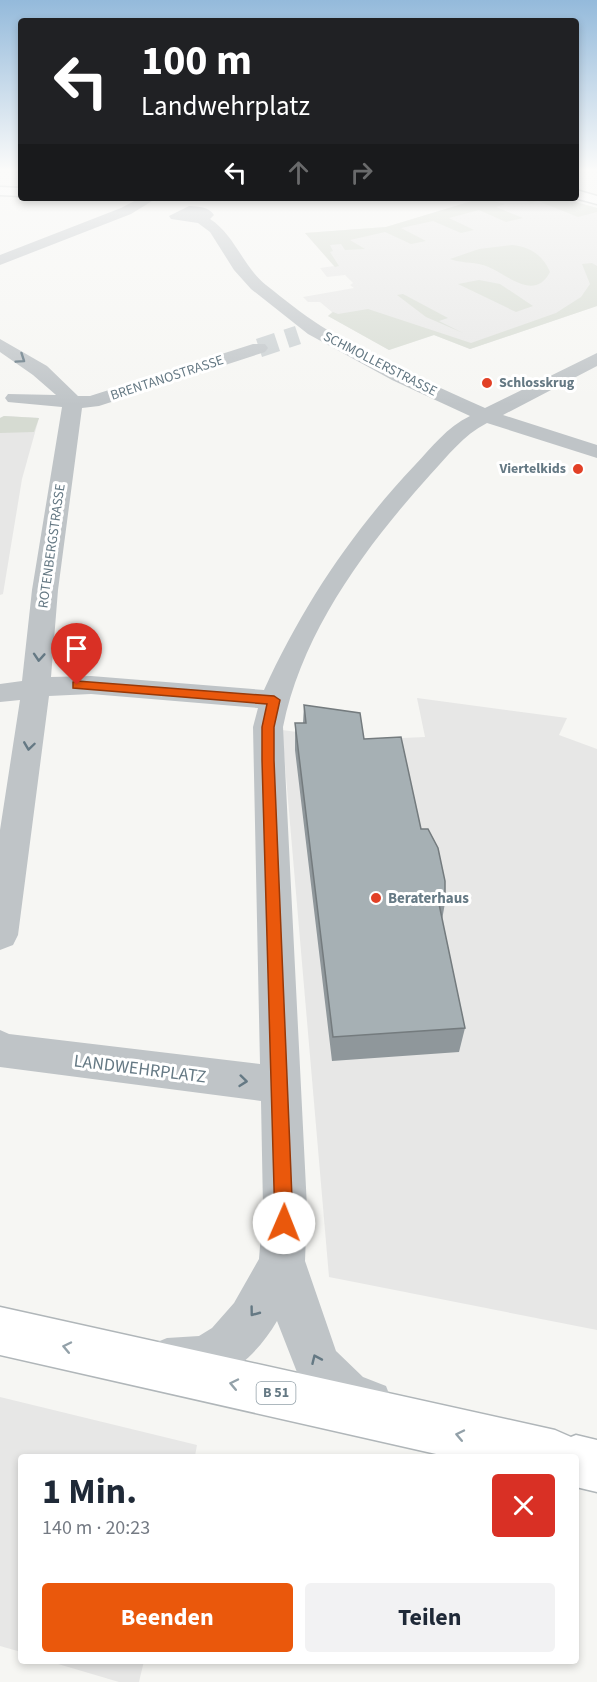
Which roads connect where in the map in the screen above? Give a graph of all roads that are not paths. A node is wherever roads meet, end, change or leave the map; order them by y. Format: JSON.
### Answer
{"nodes":[{"id":1,"x":30,"y":248,"type":"edge"},
{"id":2,"x":228,"y":248,"type":"edge"},
{"id":3,"x":0,"y":260,"type":"edge"},
{"id":4,"x":0,"y":344,"type":"edge"},
{"id":5,"x":259,"y":348,"type":"tunnel mouth"},
{"id":6,"x":597,"y":359,"type":"edge"},
{"id":7,"x":42,"y":373,"type":"junction"},
{"id":8,"x":7,"y":401,"type":"edge"},
{"id":9,"x":73,"y":404,"type":"junction"},
{"id":10,"x":486,"y":416,"type":"junction"},
{"id":11,"x":597,"y":452,"type":"edge"},
{"id":12,"x":37,"y":688,"type":"junction"},
{"id":13,"x":0,"y":693,"type":"edge"},
{"id":14,"x":274,"y":700,"type":"junction"},
{"id":15,"x":0,"y":935,"type":"edge"},
{"id":16,"x":0,"y":1048,"type":"edge"},
{"id":17,"x":281,"y":1085,"type":"junction"},
{"id":18,"x":282,"y":1261,"type":"junction"},
{"id":19,"x":0,"y":1331,"type":"edge"},
{"id":20,"x":138,"y":1364,"type":"junction"},
{"id":21,"x":414,"y":1424,"type":"junction"},
{"id":22,"x":546,"y":1454,"type":"edge"},
{"id":23,"x":579,"y":1462,"type":"edge"},
{"id":24,"x":597,"y":1466,"type":"edge"}],
"edges":[{"from":1,"to":3,"type":"street"},
{"from":2,"to":10,"type":"street","name":"SCHMOLLERSTRASSE"},
{"from":4,"to":7,"type":"street","one_way":true},
{"from":5,"to":9,"type":"street","name":"BRENTANOSTRASSE"},
{"from":6,"to":10,"type":"street"},
{"from":7,"to":8,"type":"street"},
{"from":7,"to":9,"type":"street"},
{"from":8,"to":9,"type":"street"},
{"from":9,"to":12,"type":"street","name":"ROTENBERGSTRASSE","one_way":true},
{"from":10,"to":11,"type":"street","name":"SCHMOLLERSTRASSE"},
{"from":10,"to":14,"type":"street"},
{"from":12,"to":13,"type":"street"},
{"from":12,"to":14,"type":"street"},
{"from":12,"to":15,"type":"street","one_way":true},
{"from":14,"to":17,"type":"street"},
{"from":16,"to":17,"type":"street","name":"LANDWEHRPLATZ","one_way":true},
{"from":17,"to":18,"type":"street"},
{"from":18,"to":20,"type":"street","one_way":true},
{"from":21,"to":18,"type":"street","one_way":true},
{"from":20,"to":19,"type":"main road","number":"B 51","one_way":true},
{"from":21,"to":20,"type":"main road","number":"B 51","one_way":true},
{"from":22,"to":21,"type":"main road","number":"B 51","one_way":true},
{"from":23,"to":24,"type":"main road"}]}
